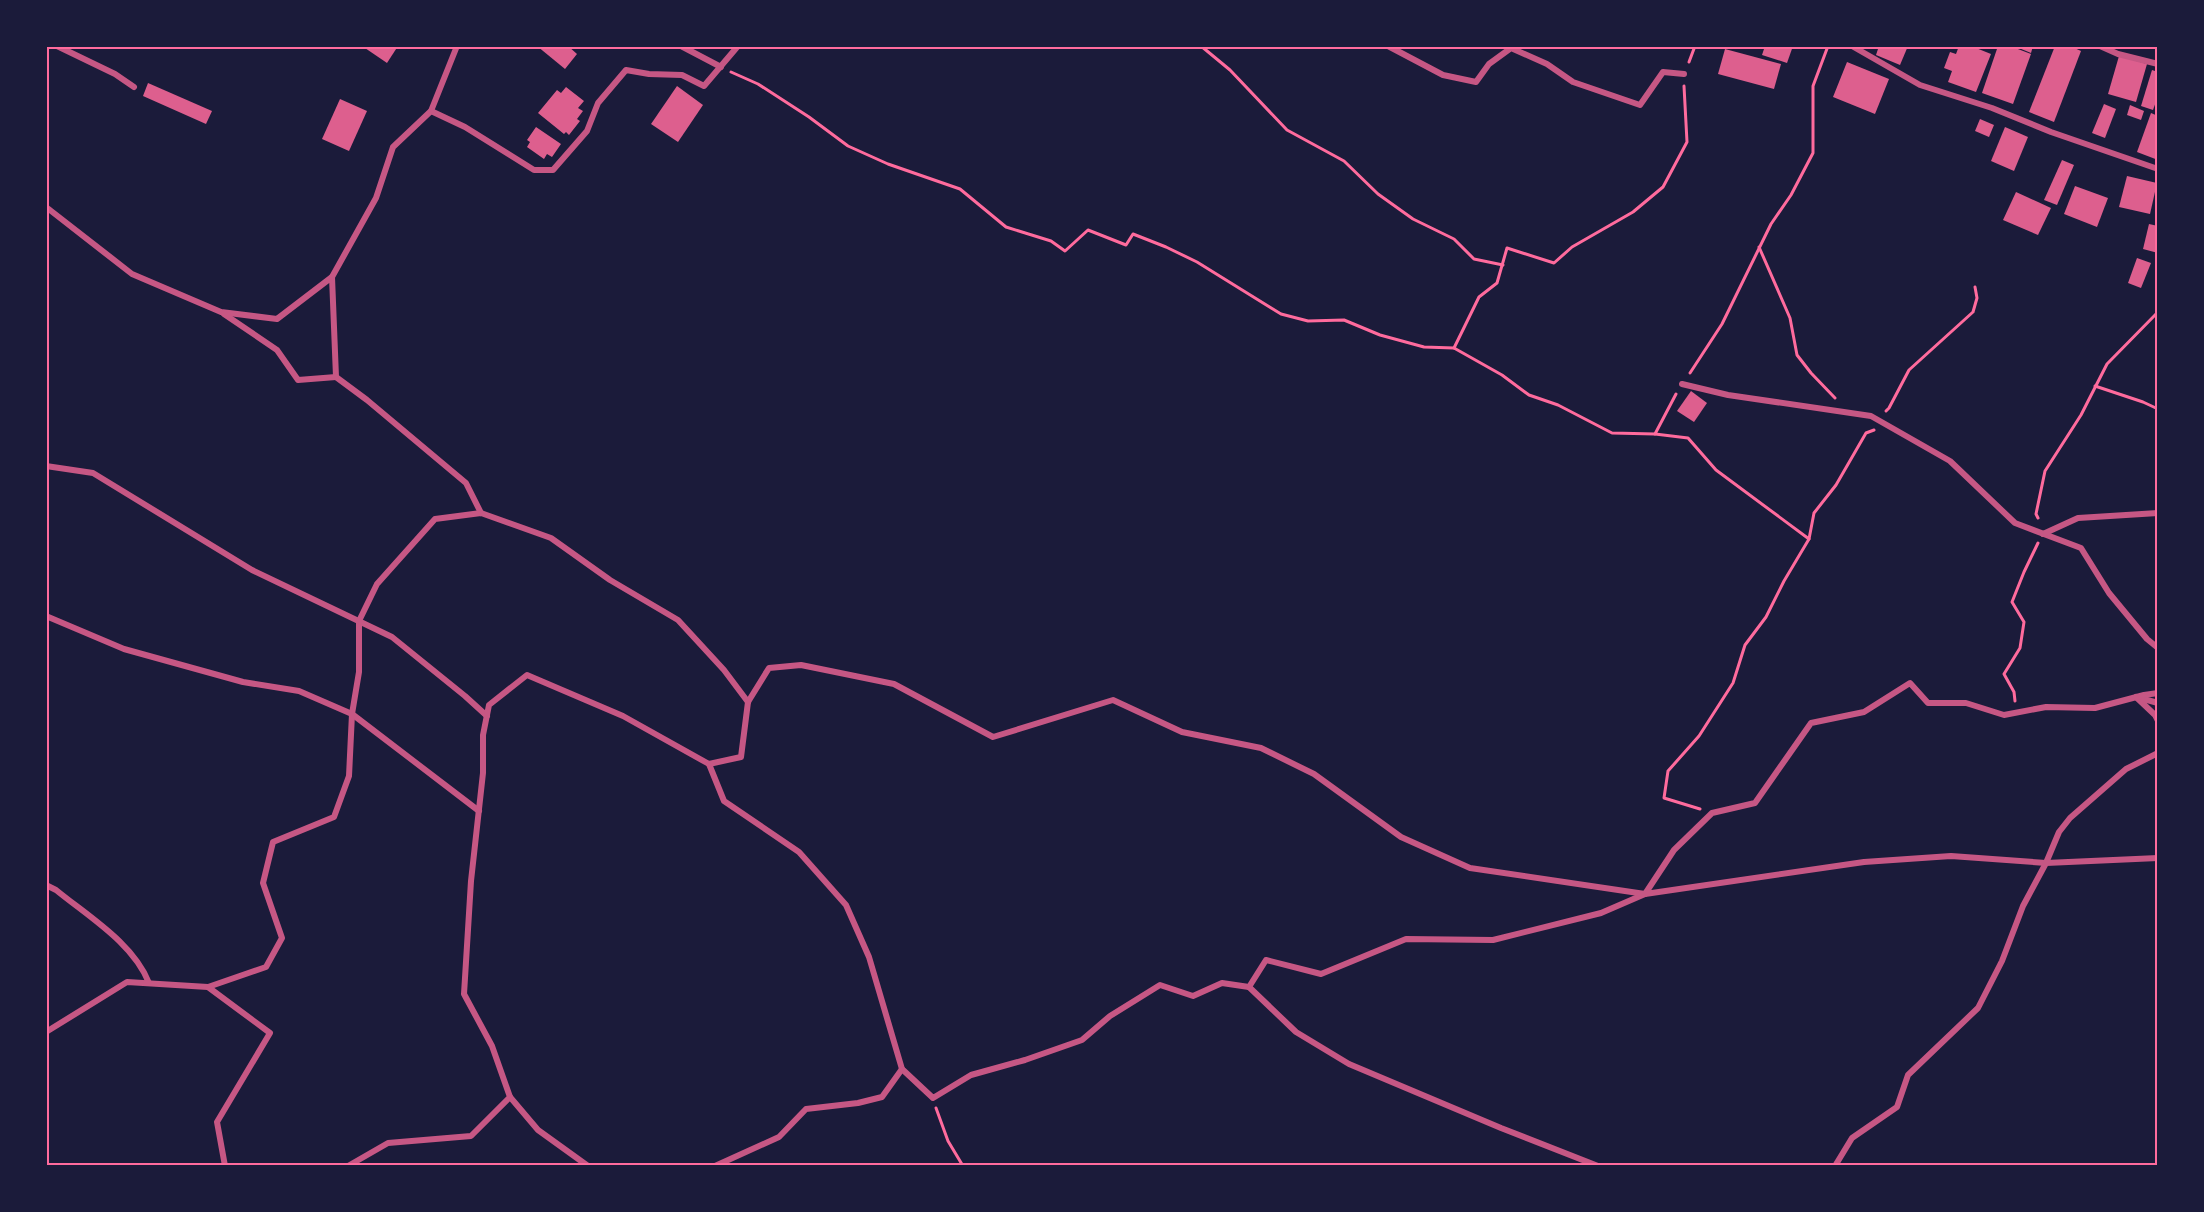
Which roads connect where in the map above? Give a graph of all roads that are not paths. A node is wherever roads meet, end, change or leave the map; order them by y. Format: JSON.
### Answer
{"nodes":[{"id":1,"x":57,"y":46,"type":"edge"},
{"id":2,"x":457,"y":46,"type":"edge"},
{"id":3,"x":681,"y":46,"type":"edge"},
{"id":4,"x":738,"y":46,"type":"edge"},
{"id":5,"x":1388,"y":46,"type":"edge"},
{"id":6,"x":1852,"y":46,"type":"edge"},
{"id":7,"x":2100,"y":46,"type":"edge"},
{"id":8,"x":2157,"y":64,"type":"edge"},
{"id":9,"x":721,"y":67,"type":"junction"},
{"id":10,"x":1684,"y":74,"type":"road end"},
{"id":11,"x":134,"y":87,"type":"dead end"},
{"id":12,"x":431,"y":111,"type":"junction"},
{"id":13,"x":2157,"y":169,"type":"edge"},
{"id":14,"x":46,"y":207,"type":"edge"},
{"id":15,"x":332,"y":277,"type":"junction"},
{"id":16,"x":221,"y":312,"type":"junction"},
{"id":17,"x":336,"y":377,"type":"junction"},
{"id":18,"x":1682,"y":384,"type":"road end"},
{"id":19,"x":46,"y":466,"type":"edge"},
{"id":20,"x":481,"y":513,"type":"junction"},
{"id":21,"x":2157,"y":513,"type":"edge"},
{"id":22,"x":2043,"y":534,"type":"junction"},
{"id":23,"x":46,"y":616,"type":"edge"},
{"id":24,"x":359,"y":621,"type":"junction"},
{"id":25,"x":2157,"y":648,"type":"edge"},
{"id":26,"x":2157,"y":693,"type":"edge"},
{"id":27,"x":2136,"y":697,"type":"junction"},
{"id":28,"x":748,"y":702,"type":"junction"},
{"id":29,"x":2157,"y":703,"type":"edge"},
{"id":30,"x":352,"y":714,"type":"junction"},
{"id":31,"x":487,"y":716,"type":"junction"},
{"id":32,"x":2157,"y":721,"type":"edge"},
{"id":33,"x":2157,"y":753,"type":"edge"},
{"id":34,"x":709,"y":764,"type":"junction"},
{"id":35,"x":479,"y":811,"type":"junction"},
{"id":36,"x":2157,"y":858,"type":"edge"},
{"id":37,"x":2046,"y":863,"type":"junction"},
{"id":38,"x":46,"y":885,"type":"edge"},
{"id":39,"x":1645,"y":894,"type":"junction"},
{"id":40,"x":149,"y":983,"type":"junction"},
{"id":41,"x":208,"y":987,"type":"junction"},
{"id":42,"x":1249,"y":987,"type":"junction"},
{"id":43,"x":46,"y":1032,"type":"edge"},
{"id":44,"x":902,"y":1069,"type":"junction"},
{"id":45,"x":510,"y":1097,"type":"junction"},
{"id":46,"x":225,"y":1166,"type":"edge"},
{"id":47,"x":348,"y":1166,"type":"edge"},
{"id":48,"x":588,"y":1166,"type":"edge"},
{"id":49,"x":715,"y":1166,"type":"edge"},
{"id":50,"x":1598,"y":1166,"type":"edge"},
{"id":51,"x":1835,"y":1166,"type":"edge"}],
"edges":[{"from":1,"to":11,"type":"street"},
{"from":2,"to":12,"type":"street"},
{"from":3,"to":9,"type":"street"},
{"from":4,"to":9,"type":"street"},
{"from":5,"to":10,"type":"street"},
{"from":6,"to":13,"type":"street"},
{"from":7,"to":8,"type":"street"},
{"from":9,"to":12,"type":"street"},
{"from":12,"to":15,"type":"street"},
{"from":14,"to":16,"type":"street"},
{"from":15,"to":16,"type":"street"},
{"from":15,"to":17,"type":"street"},
{"from":16,"to":17,"type":"street"},
{"from":17,"to":20,"type":"street"},
{"from":18,"to":22,"type":"street"},
{"from":19,"to":24,"type":"street"},
{"from":20,"to":24,"type":"street"},
{"from":20,"to":28,"type":"street"},
{"from":21,"to":22,"type":"street"},
{"from":22,"to":25,"type":"street"},
{"from":23,"to":30,"type":"street"},
{"from":24,"to":30,"type":"street"},
{"from":24,"to":31,"type":"street"},
{"from":26,"to":27,"type":"street"},
{"from":27,"to":29,"type":"street"},
{"from":27,"to":32,"type":"street"},
{"from":27,"to":39,"type":"street"},
{"from":28,"to":34,"type":"street"},
{"from":28,"to":39,"type":"street"},
{"from":30,"to":35,"type":"street"},
{"from":30,"to":41,"type":"street"},
{"from":31,"to":34,"type":"street"},
{"from":31,"to":35,"type":"street"},
{"from":33,"to":37,"type":"street"},
{"from":34,"to":44,"type":"street"},
{"from":35,"to":45,"type":"street"},
{"from":36,"to":37,"type":"street"},
{"from":37,"to":39,"type":"street"},
{"from":37,"to":51,"type":"street"},
{"from":38,"to":40,"type":"street"},
{"from":39,"to":42,"type":"street"},
{"from":40,"to":41,"type":"street"},
{"from":40,"to":43,"type":"street"},
{"from":41,"to":46,"type":"street"},
{"from":42,"to":44,"type":"street"},
{"from":42,"to":50,"type":"street"},
{"from":44,"to":49,"type":"street"},
{"from":45,"to":47,"type":"street"},
{"from":45,"to":48,"type":"street"}]}
